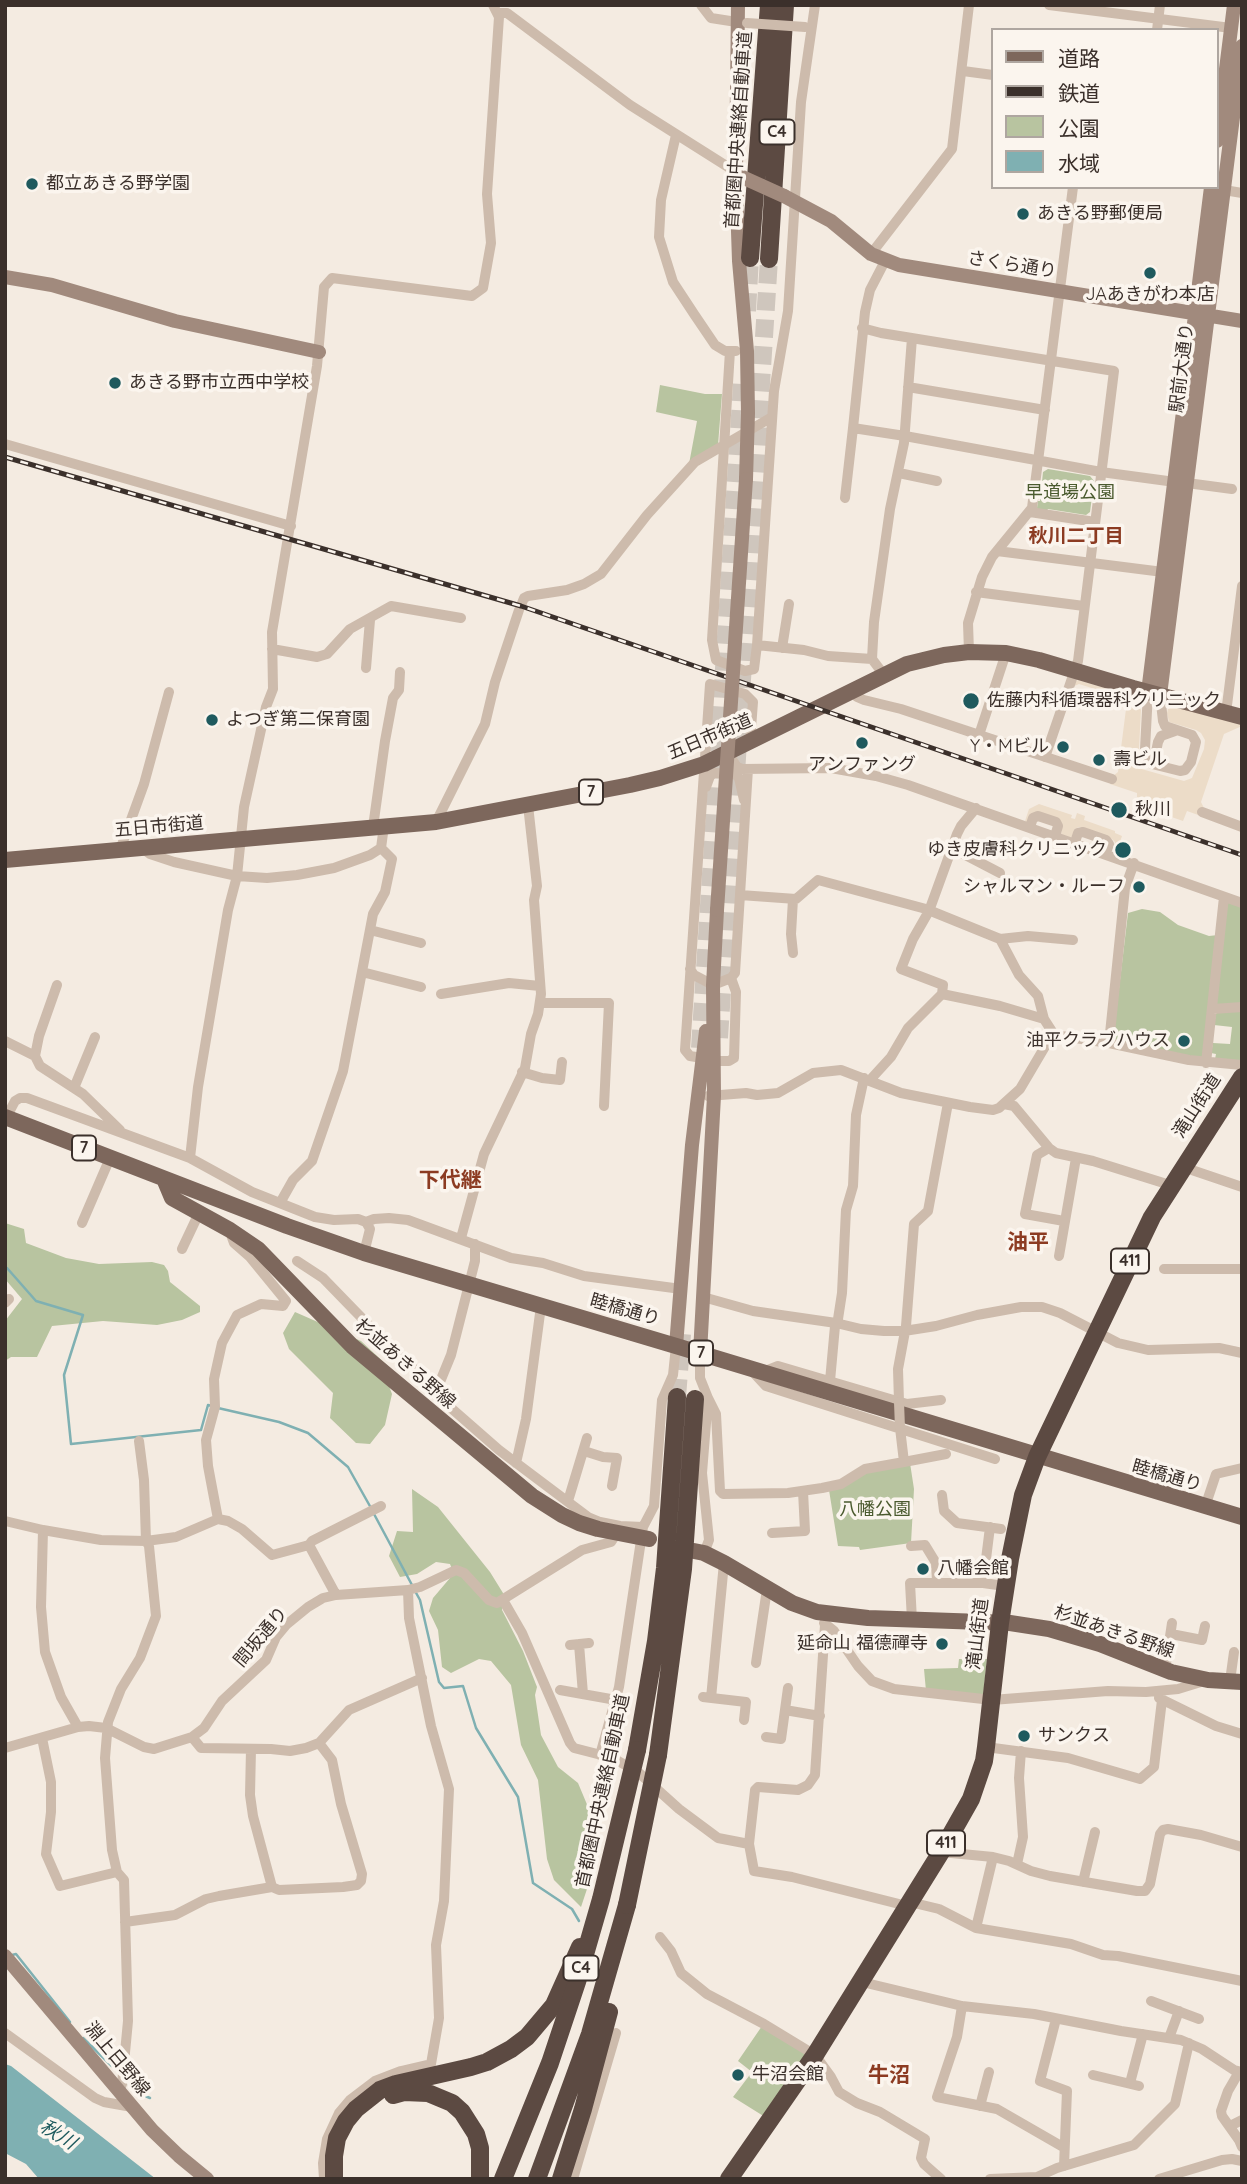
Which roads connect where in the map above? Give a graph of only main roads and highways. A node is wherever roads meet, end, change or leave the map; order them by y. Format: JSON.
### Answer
{"nodes":[{"id":1,"x":768,"y":5,"type":"edge"},
{"id":2,"x":785,"y":5,"type":"edge"},
{"id":3,"x":750,"y":258,"type":"tunnel mouth"},
{"id":4,"x":769,"y":259,"type":"tunnel mouth"},
{"id":5,"x":1234,"y":715,"type":"edge"},
{"id":6,"x":5,"y":860,"type":"edge"},
{"id":7,"x":1242,"y":1077,"type":"edge"},
{"id":8,"x":6,"y":1117,"type":"edge"},
{"id":9,"x":164,"y":1179,"type":"junction"},
{"id":10,"x":1037,"y":1457,"type":"junction"},
{"id":11,"x":1242,"y":1517,"type":"edge"},
{"id":12,"x":644,"y":1535,"type":"road end"},
{"id":13,"x":699,"y":1552,"type":"road end"},
{"id":14,"x":1000,"y":1623,"type":"junction"},
{"id":15,"x":1236,"y":1682,"type":"edge"},
{"id":16,"x":601,"y":1899,"type":"junction"},
{"id":17,"x":627,"y":1905,"type":"junction"},
{"id":18,"x":334,"y":2179,"type":"edge"},
{"id":19,"x":343,"y":2179,"type":"edge"},
{"id":20,"x":480,"y":2179,"type":"edge"},
{"id":21,"x":503,"y":2179,"type":"edge"},
{"id":22,"x":537,"y":2179,"type":"edge"},
{"id":23,"x":561,"y":2179,"type":"edge"},
{"id":24,"x":729,"y":2179,"type":"edge"}],
"edges":[{"from":1,"to":3,"type":"highway","name":"首都圏中央連絡自動車道","number":"C4"},
{"from":2,"to":4,"type":"highway","name":"首都圏中央連絡自動車道","number":"C4"},
{"from":5,"to":6,"type":"main road","name":"五日市街道","number":"7"},
{"from":7,"to":10,"type":"highway","name":"滝山街道","number":"411"},
{"from":8,"to":9,"type":"main road","name":"睦橋通り","number":"7"},
{"from":9,"to":10,"type":"main road","name":"睦橋通り","number":"7"},
{"from":9,"to":12,"type":"main road","name":"杉並あきる野線"},
{"from":10,"to":11,"type":"main road","name":"睦橋通り","number":"7"},
{"from":10,"to":14,"type":"highway","name":"滝山街道","number":"411"},
{"from":13,"to":14,"type":"main road","name":"杉並あきる野線"},
{"from":14,"to":15,"type":"main road","name":"杉並あきる野線"},
{"from":14,"to":24,"type":"highway","name":"滝山街道","number":"411"},
{"from":16,"to":17,"type":"highway","name":"首都圏中央連絡自動車道","number":"C4","bridge":true},
{"from":16,"to":18,"type":"highway","bridge":true},
{"from":16,"to":21,"type":"highway","name":"首都圏中央連絡自動車道","number":"C4","bridge":true},
{"from":17,"to":22,"type":"highway","number":"C4"},
{"from":17,"to":23,"type":"highway"},
{"from":19,"to":20,"type":"highway"}]}
